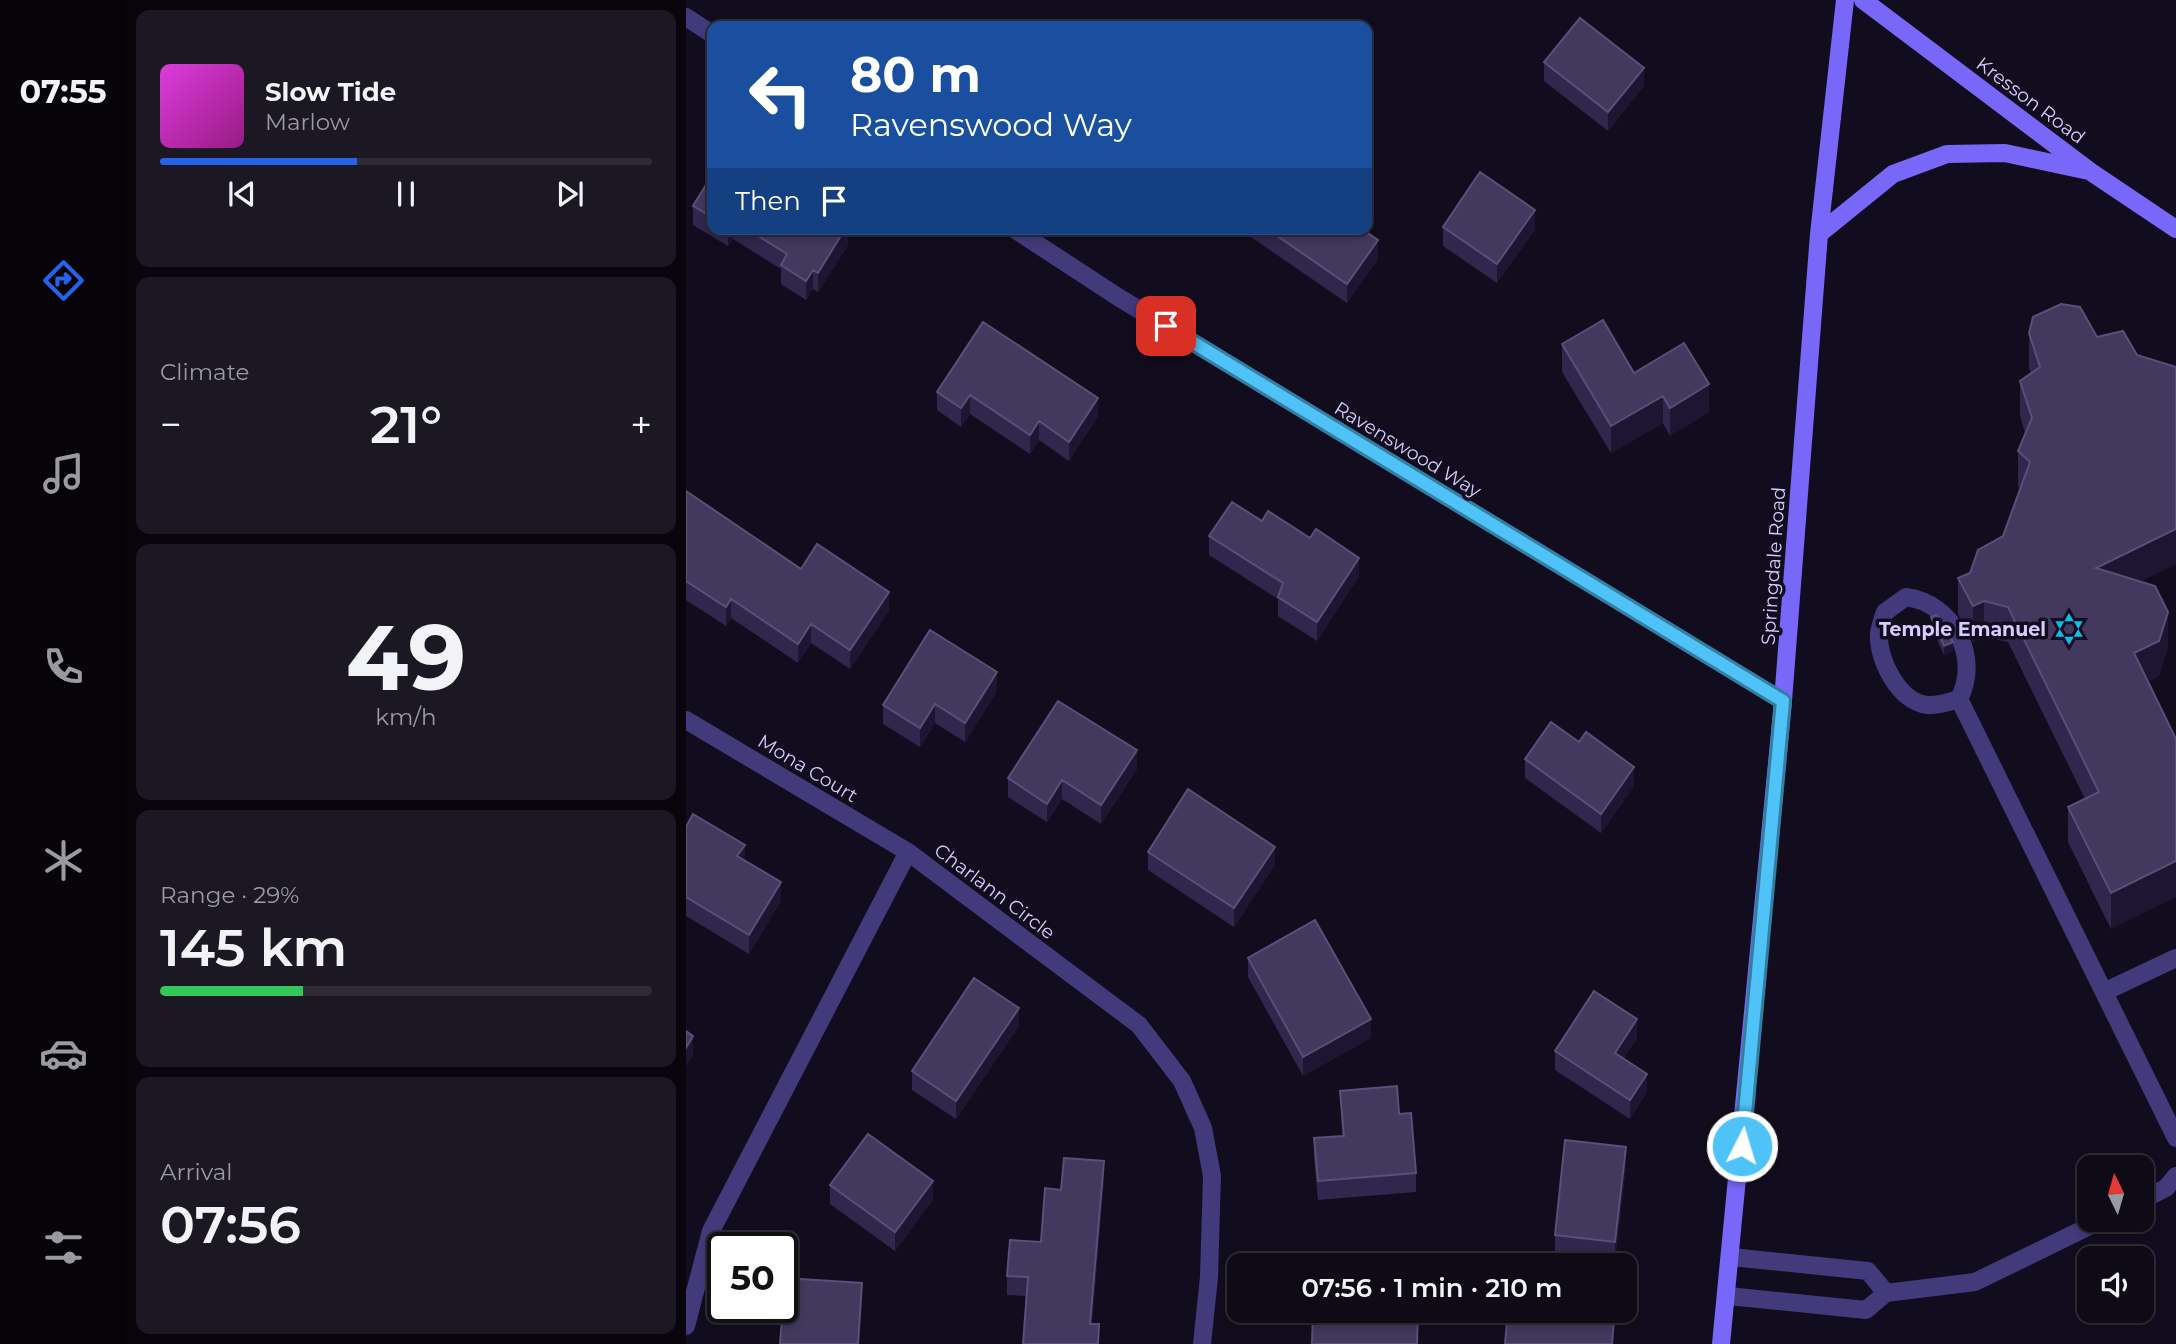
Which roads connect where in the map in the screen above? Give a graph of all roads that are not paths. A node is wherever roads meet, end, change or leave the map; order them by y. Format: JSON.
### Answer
{"nodes":[{"id":1,"x":1844,"y":0,"type":"edge"},
{"id":2,"x":1863,"y":0,"type":"edge"},
{"id":3,"x":686,"y":17,"type":"edge"},
{"id":4,"x":707,"y":31,"type":"edge"},
{"id":5,"x":2091,"y":172,"type":"junction"},
{"id":6,"x":2176,"y":229,"type":"edge"},
{"id":7,"x":1819,"y":234,"type":"junction"},
{"id":8,"x":1023,"y":235,"type":"edge"},
{"id":9,"x":1959,"y":699,"type":"junction"},
{"id":10,"x":1783,"y":701,"type":"junction"},
{"id":11,"x":686,"y":720,"type":"edge"},
{"id":12,"x":908,"y":852,"type":"junction"},
{"id":13,"x":2176,"y":958,"type":"edge"},
{"id":14,"x":2104,"y":992,"type":"junction"},
{"id":15,"x":2176,"y":1138,"type":"edge"},
{"id":16,"x":2176,"y":1175,"type":"edge"},
{"id":17,"x":2154,"y":1194,"type":"edge"},
{"id":18,"x":2077,"y":1232,"type":"edge"},
{"id":19,"x":1731,"y":1257,"type":"junction"},
{"id":20,"x":1886,"y":1293,"type":"junction"},
{"id":21,"x":1728,"y":1296,"type":"junction"},
{"id":22,"x":686,"y":1326,"type":"edge"},
{"id":23,"x":1202,"y":1344,"type":"edge"},
{"id":24,"x":1721,"y":1344,"type":"edge"}],
"edges":[{"from":1,"to":7,"type":"main road","name":"Springdale Road"},
{"from":2,"to":5,"type":"main road","name":"Kresson Road"},
{"from":3,"to":4,"type":"street"},
{"from":5,"to":6,"type":"main road","name":"Kresson Road"},
{"from":5,"to":7,"type":"main road"},
{"from":7,"to":10,"type":"main road","name":"Springdale Road"},
{"from":8,"to":10,"type":"street","name":"Ravenswood Way"},
{"from":9,"to":9,"type":"street"},
{"from":9,"to":14,"type":"street"},
{"from":10,"to":19,"type":"main road","name":"Springdale Road"},
{"from":11,"to":12,"type":"street","name":"Mona Court"},
{"from":12,"to":22,"type":"street","name":"Charlann Circle"},
{"from":12,"to":23,"type":"street","name":"Charlann Circle"},
{"from":13,"to":14,"type":"street"},
{"from":14,"to":15,"type":"street"},
{"from":16,"to":17,"type":"street"},
{"from":18,"to":20,"type":"street"},
{"from":19,"to":20,"type":"street"},
{"from":19,"to":21,"type":"main road","name":"Springdale Road"},
{"from":20,"to":21,"type":"street"},
{"from":21,"to":24,"type":"main road","name":"Springdale Road"}]}
